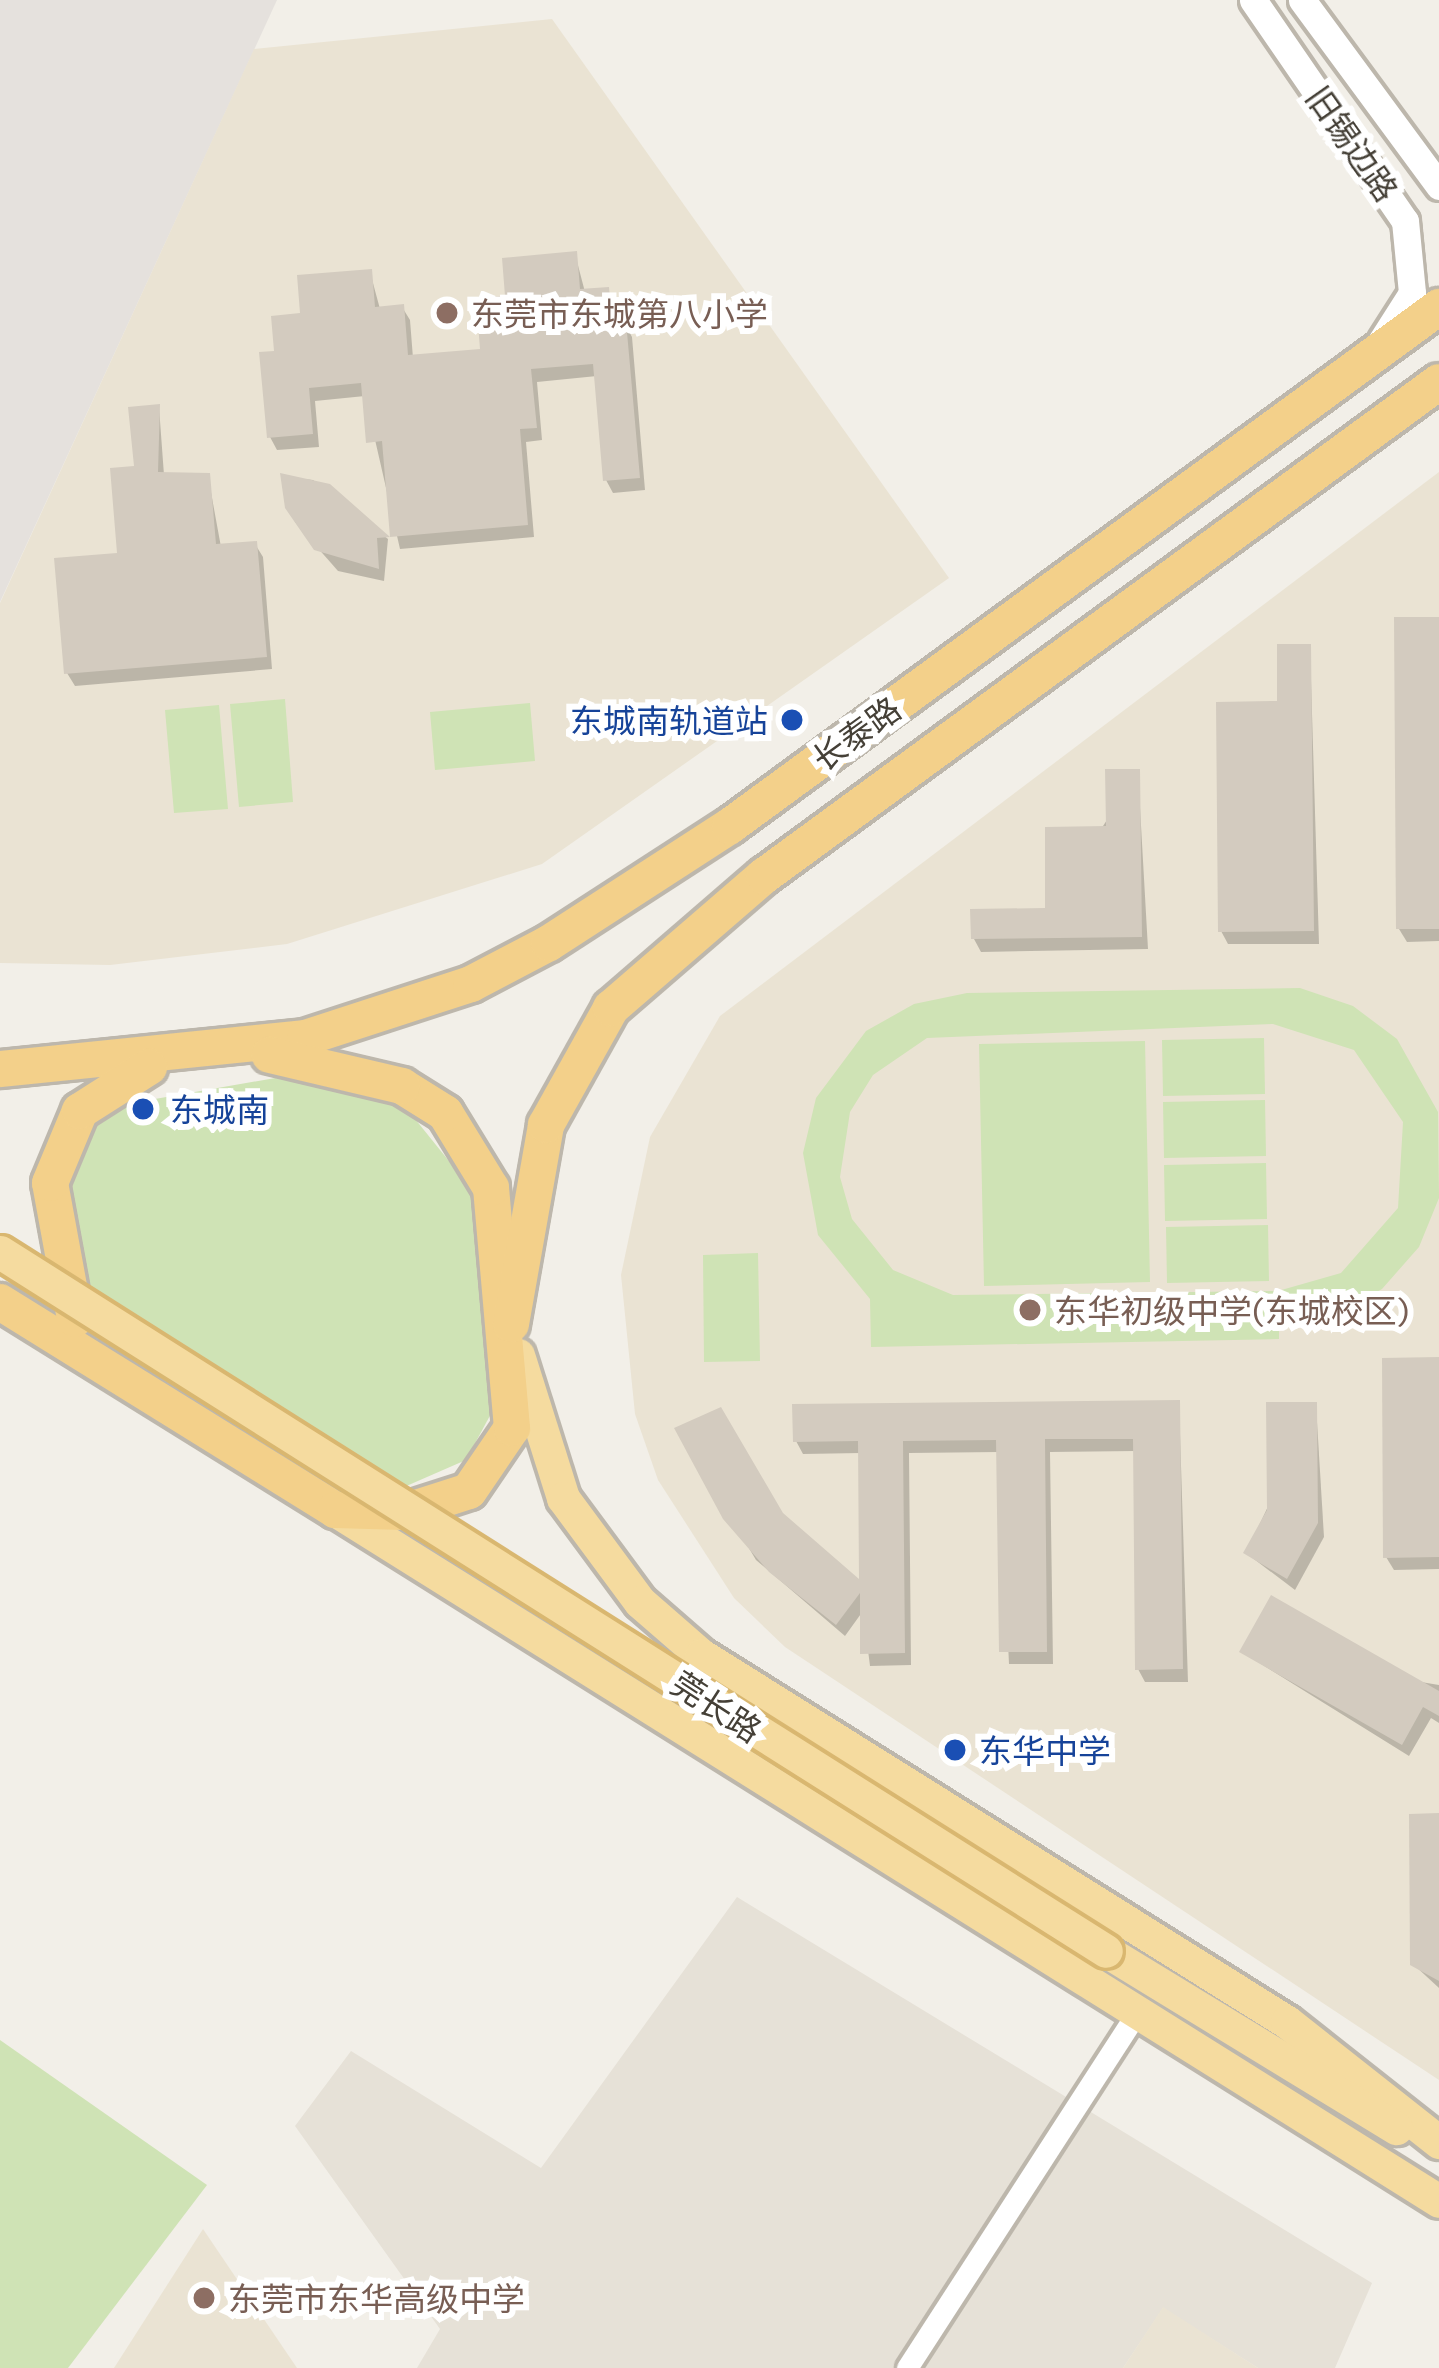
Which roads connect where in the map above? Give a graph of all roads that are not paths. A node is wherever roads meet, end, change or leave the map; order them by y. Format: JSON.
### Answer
{"nodes":[{"id":1,"x":1253,"y":0,"type":"edge"},
{"id":2,"x":1302,"y":0,"type":"edge"},
{"id":3,"x":1439,"y":186,"type":"edge"},
{"id":4,"x":1439,"y":308,"type":"edge"},
{"id":5,"x":1366,"y":358,"type":"junction"},
{"id":6,"x":1439,"y":382,"type":"edge"},
{"id":7,"x":219,"y":1052,"type":"junction"},
{"id":8,"x":157,"y":1062,"type":"junction"},
{"id":9,"x":0,"y":1069,"type":"edge"},
{"id":10,"x":0,"y":1252,"type":"edge"},
{"id":11,"x":0,"y":1302,"type":"edge"},
{"id":12,"x":512,"y":1324,"type":"junction"},
{"id":13,"x":114,"y":1374,"type":"junction"},
{"id":14,"x":335,"y":1510,"type":"junction"},
{"id":15,"x":1137,"y":2012,"type":"junction"},
{"id":16,"x":1439,"y":2141,"type":"edge"},
{"id":17,"x":1439,"y":2153,"type":"edge"},
{"id":18,"x":1436,"y":2203,"type":"edge"},
{"id":19,"x":907,"y":2368,"type":"edge"}],
"edges":[{"from":1,"to":5,"type":"street","name":"旧锡边路"},
{"from":2,"to":3,"type":"street","name":"旧锡边路"},
{"from":4,"to":5,"type":"highway","name":"长泰路"},
{"from":5,"to":7,"type":"highway","name":"长泰路"},
{"from":6,"to":12,"type":"highway","name":"长泰路"},
{"from":7,"to":8,"type":"highway"},
{"from":7,"to":12,"type":"highway"},
{"from":8,"to":9,"type":"highway"},
{"from":8,"to":13,"type":"highway"},
{"from":10,"to":17,"type":"main road","name":"莞长路","bridge":true},
{"from":11,"to":13,"type":"highway","name":"莞长路"},
{"from":12,"to":14,"type":"highway"},
{"from":12,"to":16,"type":"main road","name":"莞长路"},
{"from":13,"to":14,"type":"highway","name":"莞长路"},
{"from":14,"to":15,"type":"main road","name":"莞长路"},
{"from":15,"to":18,"type":"main road","name":"莞长路"},
{"from":15,"to":19,"type":"street"}]}
